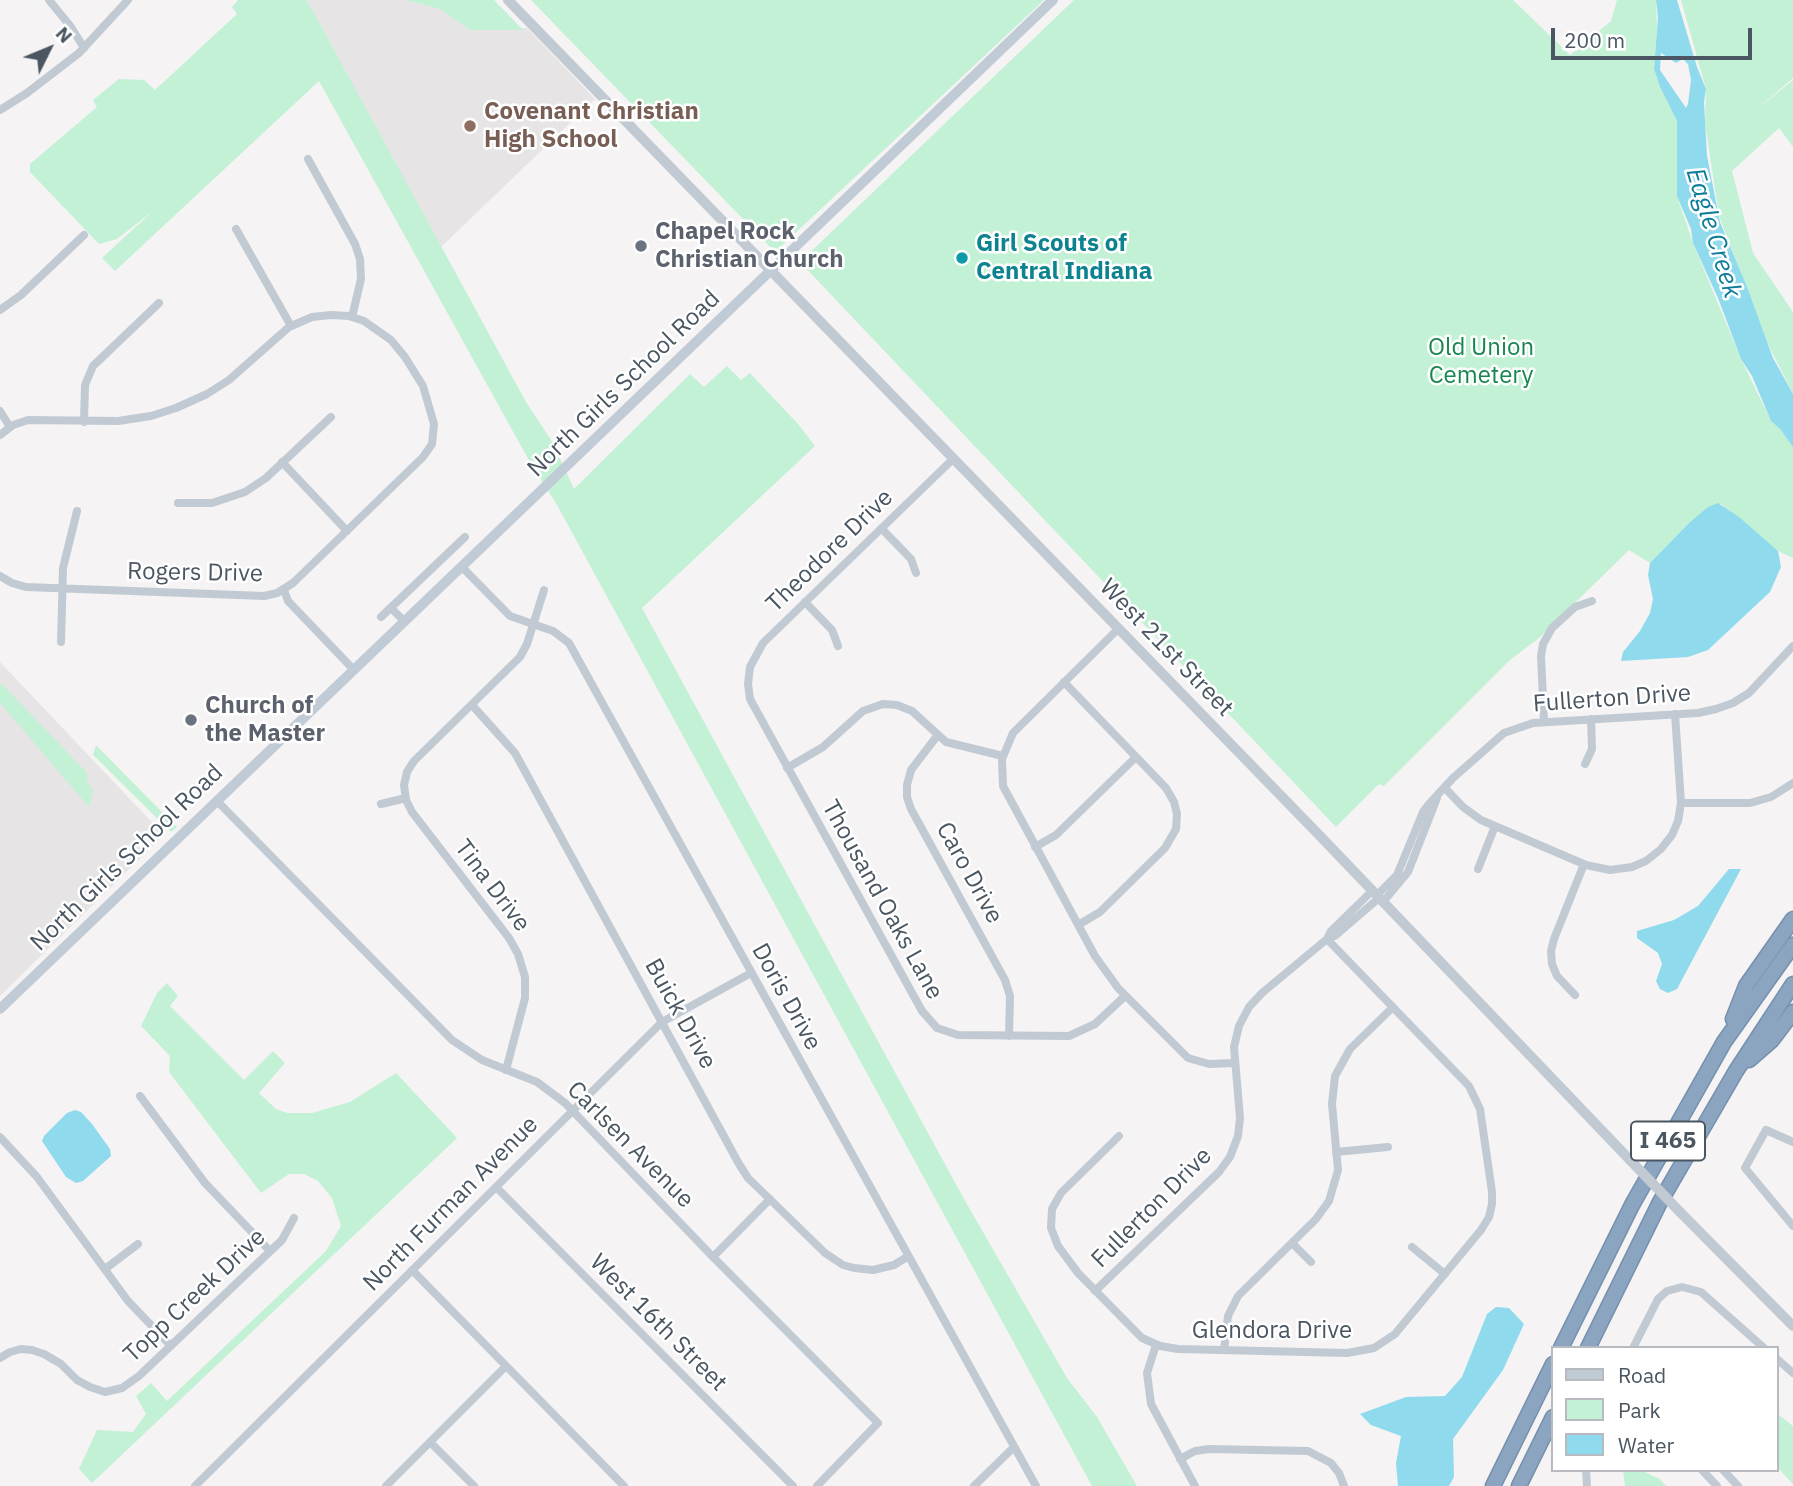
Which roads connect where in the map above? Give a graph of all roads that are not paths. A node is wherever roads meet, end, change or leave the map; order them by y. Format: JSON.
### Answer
{"nodes":[{"id":1,"x":49,"y":0,"type":"edge"},
{"id":2,"x":128,"y":0,"type":"edge"},
{"id":3,"x":508,"y":0,"type":"edge"},
{"id":4,"x":1053,"y":0,"type":"edge"},
{"id":5,"x":85,"y":48,"type":"junction"},
{"id":6,"x":0,"y":110,"type":"edge"},
{"id":7,"x":309,"y":159,"type":"dead end"},
{"id":8,"x":236,"y":229,"type":"dead end"},
{"id":9,"x":84,"y":235,"type":"dead end"},
{"id":10,"x":771,"y":272,"type":"junction"},
{"id":11,"x":159,"y":303,"type":"dead end"},
{"id":12,"x":0,"y":310,"type":"edge"},
{"id":13,"x":352,"y":317,"type":"junction"},
{"id":14,"x":291,"y":326,"type":"junction"},
{"id":15,"x":0,"y":411,"type":"edge"},
{"id":16,"x":331,"y":417,"type":"dead end"},
{"id":17,"x":84,"y":422,"type":"junction"},
{"id":18,"x":10,"y":427,"type":"junction"},
{"id":19,"x":0,"y":435,"type":"edge"},
{"id":20,"x":953,"y":459,"type":"junction"},
{"id":21,"x":282,"y":462,"type":"junction"},
{"id":22,"x":178,"y":503,"type":"dead end"},
{"id":23,"x":77,"y":511,"type":"dead end"},
{"id":24,"x":882,"y":529,"type":"junction"},
{"id":25,"x":347,"y":530,"type":"junction"},
{"id":26,"x":464,"y":537,"type":"dead end"},
{"id":27,"x":462,"y":567,"type":"junction"},
{"id":28,"x":916,"y":573,"type":"dead end"},
{"id":29,"x":0,"y":576,"type":"edge"},
{"id":30,"x":62,"y":588,"type":"junction"},
{"id":31,"x":284,"y":590,"type":"junction"},
{"id":32,"x":544,"y":590,"type":"dead end"},
{"id":33,"x":1592,"y":601,"type":"dead end"},
{"id":34,"x":805,"y":602,"type":"junction"},
{"id":35,"x":391,"y":608,"type":"junction"},
{"id":36,"x":381,"y":617,"type":"dead end"},
{"id":37,"x":405,"y":622,"type":"junction"},
{"id":38,"x":533,"y":625,"type":"junction"},
{"id":39,"x":1118,"y":629,"type":"junction"},
{"id":40,"x":61,"y":642,"type":"dead end"},
{"id":41,"x":838,"y":646,"type":"dead end"},
{"id":42,"x":1793,"y":646,"type":"edge"},
{"id":43,"x":354,"y":670,"type":"junction"},
{"id":44,"x":748,"y":681,"type":"joint"},
{"id":45,"x":1064,"y":682,"type":"junction"},
{"id":46,"x":472,"y":705,"type":"junction"},
{"id":47,"x":1675,"y":714,"type":"junction"},
{"id":48,"x":1591,"y":719,"type":"junction"},
{"id":49,"x":1544,"y":722,"type":"junction"},
{"id":50,"x":937,"y":736,"type":"junction"},
{"id":51,"x":1003,"y":756,"type":"junction"},
{"id":52,"x":1136,"y":757,"type":"junction"},
{"id":53,"x":1585,"y":764,"type":"dead end"},
{"id":54,"x":787,"y":768,"type":"junction"},
{"id":55,"x":1793,"y":783,"type":"edge"},
{"id":56,"x":1445,"y":788,"type":"junction"},
{"id":57,"x":406,"y":798,"type":"junction"},
{"id":58,"x":217,"y":802,"type":"junction"},
{"id":59,"x":1681,"y":803,"type":"junction"},
{"id":60,"x":381,"y":804,"type":"dead end"},
{"id":61,"x":1495,"y":827,"type":"junction"},
{"id":62,"x":1035,"y":847,"type":"junction"},
{"id":63,"x":1584,"y":864,"type":"junction"},
{"id":64,"x":1478,"y":869,"type":"dead end"},
{"id":65,"x":1377,"y":896,"type":"junction"},
{"id":66,"x":1793,"y":919,"type":"edge"},
{"id":67,"x":1078,"y":925,"type":"junction"},
{"id":68,"x":1327,"y":939,"type":"junction"},
{"id":69,"x":1793,"y":944,"type":"edge"},
{"id":70,"x":751,"y":973,"type":"junction"},
{"id":71,"x":1793,"y":984,"type":"edge"},
{"id":72,"x":1575,"y":995,"type":"dead end"},
{"id":73,"x":1125,"y":996,"type":"junction"},
{"id":74,"x":1393,"y":1007,"type":"junction"},
{"id":75,"x":0,"y":1009,"type":"edge"},
{"id":76,"x":1793,"y":1012,"type":"edge"},
{"id":77,"x":662,"y":1022,"type":"junction"},
{"id":78,"x":1009,"y":1036,"type":"junction"},
{"id":79,"x":1724,"y":1042,"type":"junction"},
{"id":80,"x":1234,"y":1062,"type":"junction"},
{"id":81,"x":506,"y":1070,"type":"junction"},
{"id":82,"x":1737,"y":1071,"type":"junction"},
{"id":83,"x":140,"y":1096,"type":"dead end"},
{"id":84,"x":572,"y":1110,"type":"junction"},
{"id":85,"x":1119,"y":1136,"type":"dead end"},
{"id":86,"x":0,"y":1137,"type":"edge"},
{"id":87,"x":1793,"y":1142,"type":"edge"},
{"id":88,"x":1388,"y":1147,"type":"dead end"},
{"id":89,"x":1336,"y":1152,"type":"junction"},
{"id":90,"x":496,"y":1187,"type":"junction"},
{"id":91,"x":770,"y":1199,"type":"junction"},
{"id":92,"x":294,"y":1218,"type":"dead end"},
{"id":93,"x":1793,"y":1226,"type":"edge"},
{"id":94,"x":1292,"y":1243,"type":"junction"},
{"id":95,"x":138,"y":1244,"type":"dead end"},
{"id":96,"x":1412,"y":1247,"type":"dead end"},
{"id":97,"x":270,"y":1251,"type":"junction"},
{"id":98,"x":713,"y":1257,"type":"junction"},
{"id":99,"x":907,"y":1257,"type":"junction"},
{"id":100,"x":1311,"y":1262,"type":"dead end"},
{"id":101,"x":105,"y":1269,"type":"junction"},
{"id":102,"x":412,"y":1270,"type":"junction"},
{"id":103,"x":1445,"y":1274,"type":"junction"},
{"id":104,"x":1095,"y":1291,"type":"junction"},
{"id":105,"x":1793,"y":1326,"type":"edge"},
{"id":106,"x":1156,"y":1345,"type":"junction"},
{"id":107,"x":171,"y":1346,"type":"junction"},
{"id":108,"x":1562,"y":1346,"type":"edge"},
{"id":109,"x":1589,"y":1346,"type":"edge"},
{"id":110,"x":1634,"y":1346,"type":"edge"},
{"id":111,"x":1762,"y":1346,"type":"edge"},
{"id":112,"x":1224,"y":1350,"type":"junction"},
{"id":113,"x":0,"y":1358,"type":"edge"},
{"id":114,"x":1779,"y":1361,"type":"edge"},
{"id":115,"x":1552,"y":1366,"type":"edge"},
{"id":116,"x":505,"y":1367,"type":"junction"},
{"id":117,"x":1793,"y":1373,"type":"edge"},
{"id":118,"x":1552,"y":1419,"type":"edge"},
{"id":119,"x":430,"y":1442,"type":"junction"},
{"id":120,"x":1014,"y":1447,"type":"junction"},
{"id":121,"x":1180,"y":1459,"type":"junction"},
{"id":122,"x":1704,"y":1472,"type":"edge"},
{"id":123,"x":1725,"y":1472,"type":"edge"},
{"id":124,"x":195,"y":1486,"type":"edge"},
{"id":125,"x":386,"y":1486,"type":"edge"},
{"id":126,"x":474,"y":1486,"type":"edge"},
{"id":127,"x":624,"y":1486,"type":"edge"},
{"id":128,"x":793,"y":1486,"type":"edge"},
{"id":129,"x":817,"y":1486,"type":"edge"},
{"id":130,"x":974,"y":1486,"type":"edge"},
{"id":131,"x":1036,"y":1486,"type":"edge"},
{"id":132,"x":1195,"y":1486,"type":"edge"},
{"id":133,"x":1344,"y":1486,"type":"edge"},
{"id":134,"x":1493,"y":1486,"type":"edge"},
{"id":135,"x":1520,"y":1486,"type":"edge"},
{"id":136,"x":1717,"y":1486,"type":"edge"},
{"id":137,"x":1738,"y":1486,"type":"edge"}],
"edges":[{"from":1,"to":5,"type":"street"},
{"from":2,"to":5,"type":"street"},
{"from":3,"to":10,"type":"street","name":"West 21st Street"},
{"from":4,"to":10,"type":"main road","name":"North Girls School Road"},
{"from":5,"to":6,"type":"street"},
{"from":7,"to":13,"type":"street"},
{"from":8,"to":14,"type":"street"},
{"from":9,"to":12,"type":"street"},
{"from":10,"to":20,"type":"street","name":"West 21st Street"},
{"from":10,"to":27,"type":"main road","name":"North Girls School Road"},
{"from":11,"to":17,"type":"street"},
{"from":13,"to":14,"type":"street"},
{"from":13,"to":25,"type":"street"},
{"from":14,"to":17,"type":"street"},
{"from":15,"to":18,"type":"street"},
{"from":16,"to":21,"type":"street"},
{"from":17,"to":18,"type":"street"},
{"from":18,"to":19,"type":"street"},
{"from":20,"to":24,"type":"street","name":"Theodore Drive"},
{"from":20,"to":39,"type":"street","name":"West 21st Street"},
{"from":21,"to":22,"type":"street"},
{"from":21,"to":25,"type":"street"},
{"from":23,"to":30,"type":"street"},
{"from":24,"to":28,"type":"street"},
{"from":24,"to":34,"type":"street","name":"Theodore Drive"},
{"from":25,"to":31,"type":"street"},
{"from":26,"to":35,"type":"street"},
{"from":27,"to":37,"type":"main road","name":"North Girls School Road"},
{"from":27,"to":38,"type":"street","name":"Doris Drive"},
{"from":29,"to":30,"type":"street","name":"Rogers Drive"},
{"from":30,"to":31,"type":"street","name":"Rogers Drive"},
{"from":30,"to":40,"type":"street"},
{"from":31,"to":43,"type":"street","name":"Rogers Drive"},
{"from":32,"to":38,"type":"street"},
{"from":33,"to":49,"type":"street"},
{"from":34,"to":41,"type":"street"},
{"from":34,"to":44,"type":"street","name":"Theodore Drive"},
{"from":35,"to":36,"type":"street"},
{"from":35,"to":37,"type":"street"},
{"from":37,"to":43,"type":"main road","name":"North Girls School Road"},
{"from":38,"to":46,"type":"street"},
{"from":38,"to":70,"type":"street","name":"Doris Drive"},
{"from":39,"to":45,"type":"street"},
{"from":39,"to":65,"type":"street","name":"West 21st Street"},
{"from":42,"to":47,"type":"street","name":"Fullerton Drive"},
{"from":43,"to":58,"type":"main road","name":"North Girls School Road"},
{"from":44,"to":54,"type":"street","name":"Thousand Oaks Lane"},
{"from":45,"to":51,"type":"street"},
{"from":45,"to":52,"type":"street"},
{"from":46,"to":57,"type":"street"},
{"from":46,"to":77,"type":"street","name":"Buick Drive"},
{"from":47,"to":48,"type":"street","name":"Fullerton Drive"},
{"from":47,"to":59,"type":"street"},
{"from":48,"to":49,"type":"street","name":"Fullerton Drive"},
{"from":48,"to":53,"type":"street"},
{"from":49,"to":56,"type":"street","name":"Fullerton Drive"},
{"from":50,"to":51,"type":"street"},
{"from":50,"to":54,"type":"street"},
{"from":50,"to":78,"type":"street","name":"Caro Drive"},
{"from":51,"to":62,"type":"street"},
{"from":52,"to":62,"type":"street"},
{"from":52,"to":67,"type":"street"},
{"from":54,"to":78,"type":"street","name":"Thousand Oaks Lane"},
{"from":55,"to":59,"type":"street"},
{"from":56,"to":61,"type":"street"},
{"from":56,"to":65,"type":"street","name":"Fullerton Drive"},
{"from":57,"to":60,"type":"street"},
{"from":57,"to":81,"type":"street","name":"Tina Drive"},
{"from":58,"to":75,"type":"main road","name":"North Girls School Road"},
{"from":58,"to":81,"type":"street","name":"Carlsen Avenue"},
{"from":59,"to":63,"type":"street"},
{"from":61,"to":63,"type":"street"},
{"from":61,"to":64,"type":"street"},
{"from":62,"to":67,"type":"street"},
{"from":63,"to":72,"type":"street"},
{"from":65,"to":68,"type":"street","name":"Fullerton Drive"},
{"from":65,"to":105,"type":"street","name":"West 21st Street","bridge":true},
{"from":66,"to":79,"type":"highway"},
{"from":67,"to":73,"type":"street"},
{"from":68,"to":74,"type":"street"},
{"from":68,"to":80,"type":"street","name":"Fullerton Drive"},
{"from":69,"to":79,"type":"highway","number":"I 465"},
{"from":70,"to":77,"type":"street","name":"North Furman Avenue"},
{"from":70,"to":99,"type":"street","name":"Doris Drive"},
{"from":71,"to":82,"type":"highway","number":"I 465"},
{"from":73,"to":78,"type":"street","name":"Thousand Oaks Lane"},
{"from":73,"to":80,"type":"street"},
{"from":74,"to":89,"type":"street"},
{"from":74,"to":103,"type":"street","name":"Glendora Drive"},
{"from":76,"to":82,"type":"highway"},
{"from":77,"to":84,"type":"street","name":"North Furman Avenue"},
{"from":77,"to":91,"type":"street","name":"Buick Drive"},
{"from":79,"to":108,"type":"highway","number":"I 465"},
{"from":80,"to":104,"type":"street","name":"Fullerton Drive"},
{"from":81,"to":84,"type":"street","name":"Carlsen Avenue"},
{"from":82,"to":109,"type":"highway","number":"I 465"},
{"from":83,"to":97,"type":"street"},
{"from":84,"to":90,"type":"street","name":"North Furman Avenue"},
{"from":84,"to":98,"type":"street","name":"Carlsen Avenue"},
{"from":85,"to":104,"type":"street","name":"Glendora Drive"},
{"from":86,"to":101,"type":"street"},
{"from":87,"to":93,"type":"street"},
{"from":88,"to":89,"type":"street"},
{"from":89,"to":94,"type":"street"},
{"from":90,"to":102,"type":"street","name":"North Furman Avenue"},
{"from":90,"to":128,"type":"street","name":"West 16th Street"},
{"from":91,"to":98,"type":"street"},
{"from":91,"to":99,"type":"street","name":"Buick Drive"},
{"from":92,"to":97,"type":"street","name":"Topp Creek Drive"},
{"from":94,"to":100,"type":"street"},
{"from":94,"to":112,"type":"street"},
{"from":95,"to":101,"type":"street"},
{"from":96,"to":103,"type":"street"},
{"from":97,"to":107,"type":"street","name":"Topp Creek Drive"},
{"from":98,"to":129,"type":"street","name":"Carlsen Avenue"},
{"from":99,"to":120,"type":"street","name":"Doris Drive"},
{"from":101,"to":107,"type":"street"},
{"from":102,"to":116,"type":"street"},
{"from":102,"to":124,"type":"street","name":"North Furman Avenue"},
{"from":103,"to":112,"type":"street","name":"Glendora Drive"},
{"from":104,"to":106,"type":"street","name":"Glendora Drive"},
{"from":106,"to":112,"type":"street","name":"Glendora Drive"},
{"from":106,"to":121,"type":"street"},
{"from":107,"to":113,"type":"street","name":"Topp Creek Drive"},
{"from":110,"to":111,"type":"street"},
{"from":114,"to":117,"type":"street"},
{"from":115,"to":134,"type":"highway"},
{"from":116,"to":119,"type":"street"},
{"from":116,"to":127,"type":"street"},
{"from":118,"to":135,"type":"highway"},
{"from":119,"to":125,"type":"street"},
{"from":119,"to":126,"type":"street"},
{"from":120,"to":130,"type":"street"},
{"from":120,"to":131,"type":"street","name":"Doris Drive"},
{"from":121,"to":132,"type":"street"},
{"from":121,"to":133,"type":"street"},
{"from":122,"to":136,"type":"street"},
{"from":123,"to":137,"type":"street"}]}
